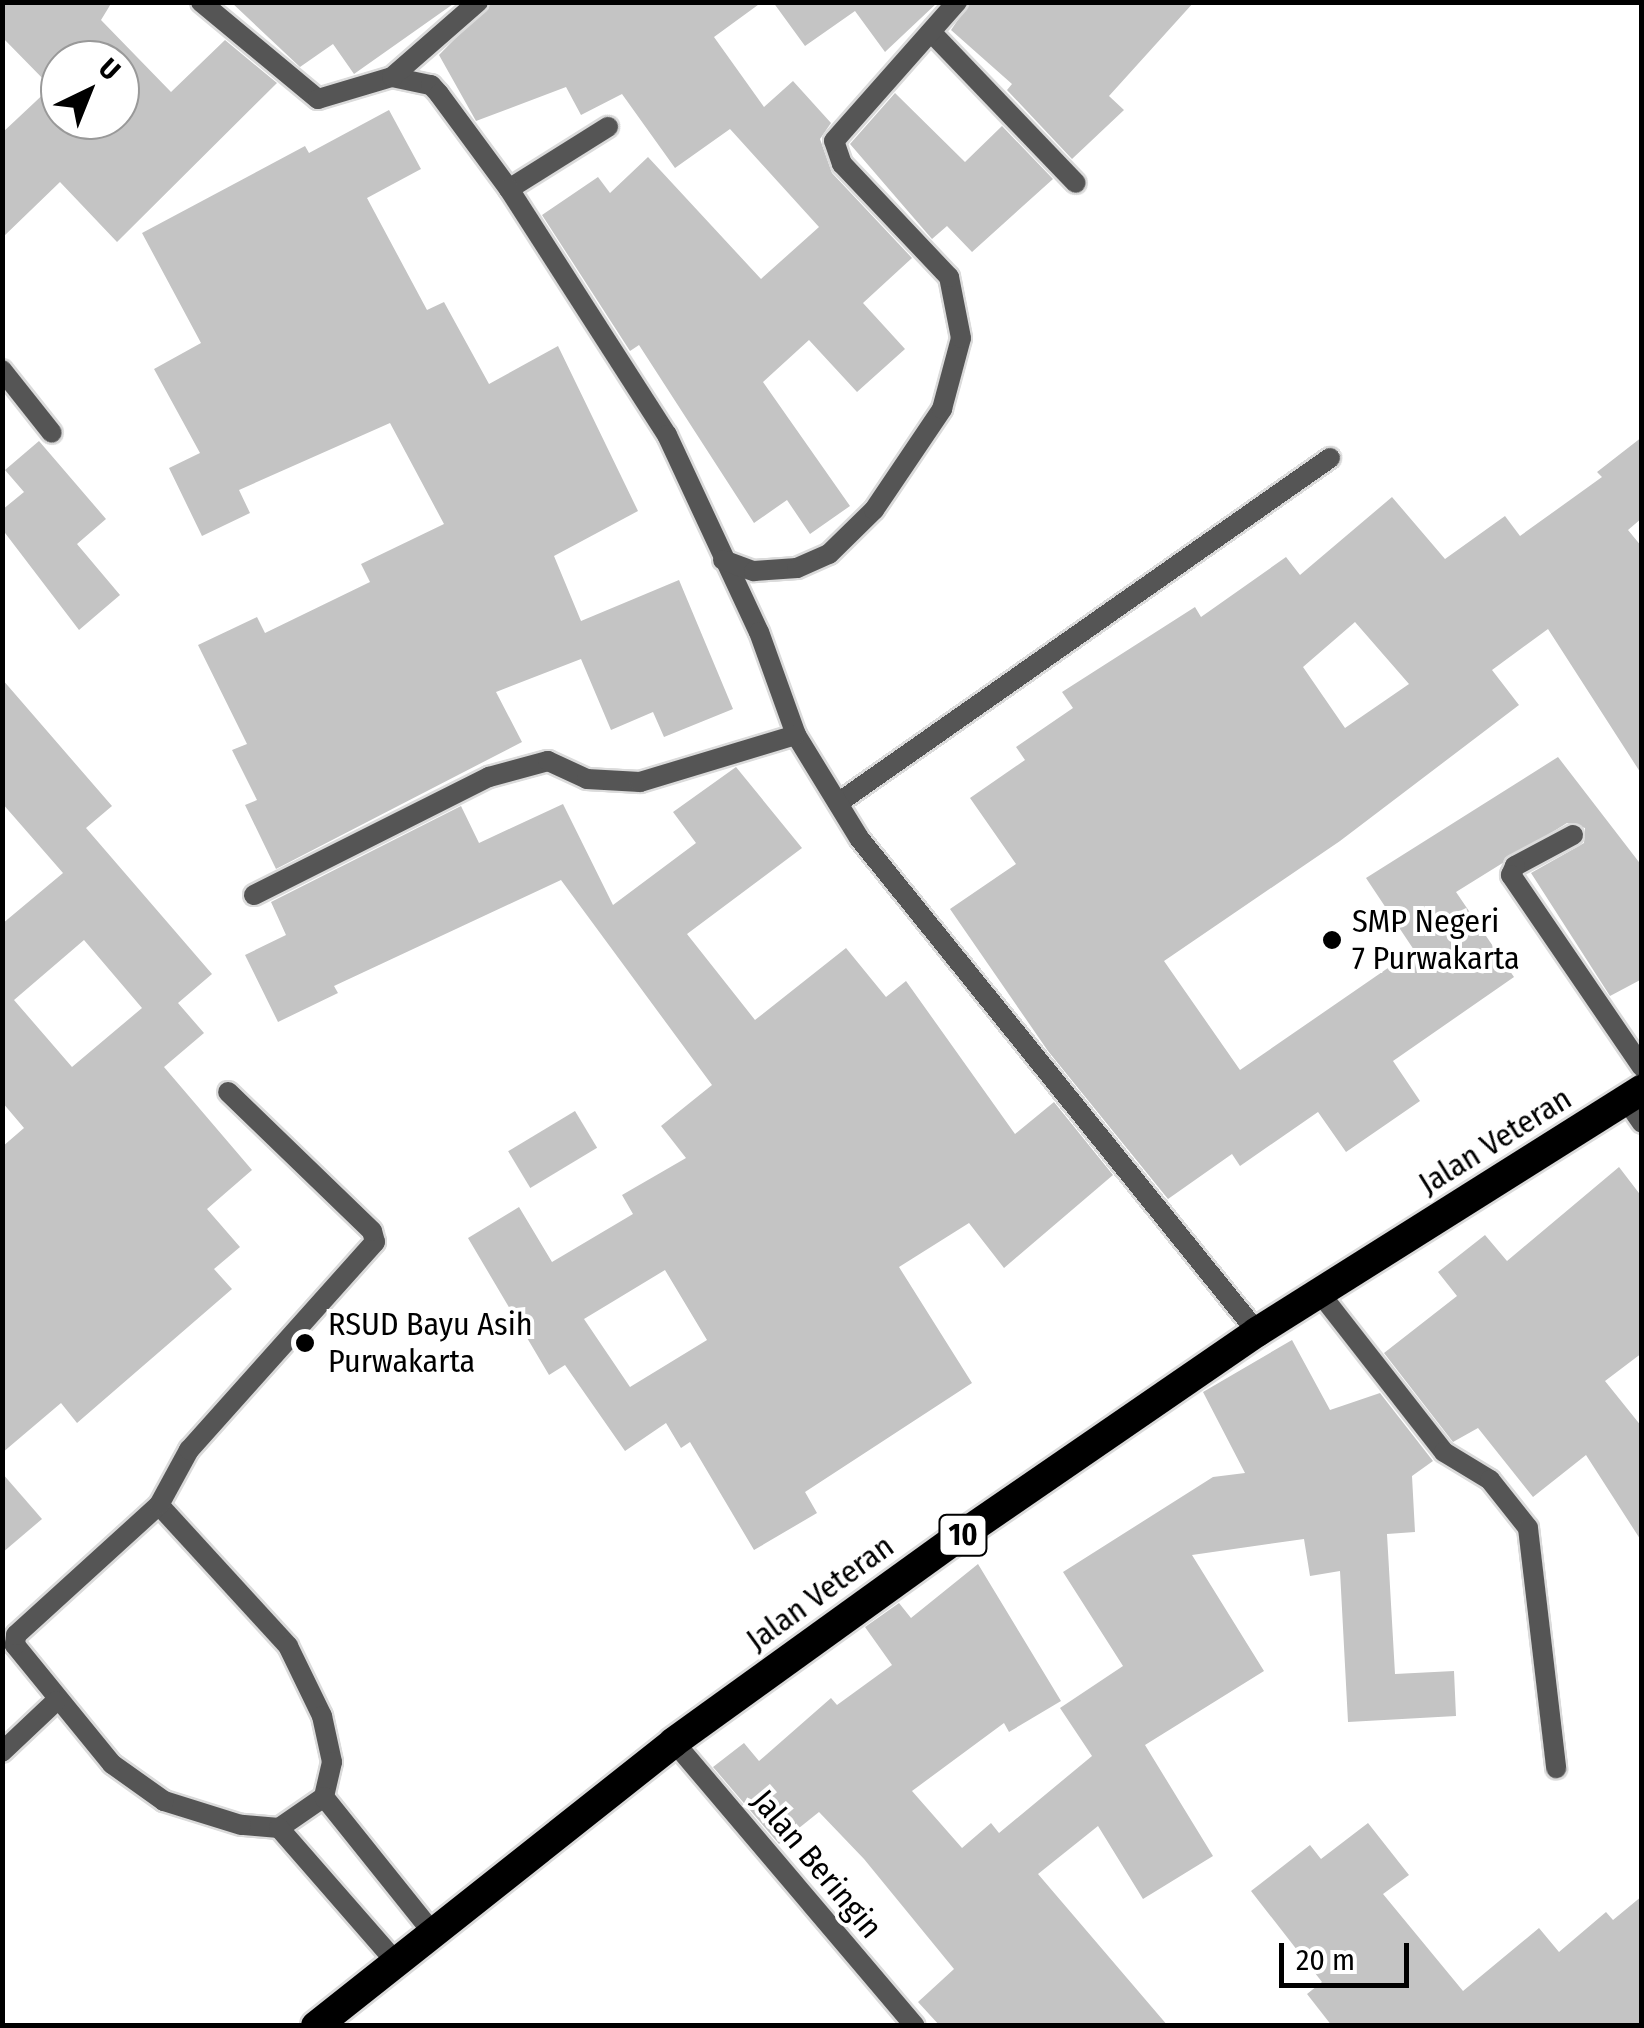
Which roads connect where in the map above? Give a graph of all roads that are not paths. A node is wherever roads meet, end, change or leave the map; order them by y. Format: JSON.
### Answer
{"nodes":[{"id":1,"x":201,"y":2,"type":"edge"},
{"id":2,"x":478,"y":2,"type":"edge"},
{"id":3,"x":957,"y":2,"type":"edge"},
{"id":4,"x":931,"y":32,"type":"junction"},
{"id":5,"x":392,"y":77,"type":"junction"},
{"id":6,"x":608,"y":127,"type":"dead end"},
{"id":7,"x":1076,"y":183,"type":"dead end"},
{"id":8,"x":509,"y":189,"type":"junction"},
{"id":9,"x":2,"y":370,"type":"edge"},
{"id":10,"x":52,"y":433,"type":"dead end"},
{"id":11,"x":1330,"y":458,"type":"dead end"},
{"id":12,"x":722,"y":560,"type":"junction"},
{"id":13,"x":796,"y":735,"type":"junction"},
{"id":14,"x":838,"y":802,"type":"junction"},
{"id":15,"x":1573,"y":835,"type":"dead end"},
{"id":16,"x":254,"y":895,"type":"dead end"},
{"id":17,"x":1642,"y":1067,"type":"edge"},
{"id":18,"x":228,"y":1092,"type":"dead end"},
{"id":19,"x":1636,"y":1104,"type":"edge"},
{"id":20,"x":1319,"y":1292,"type":"junction"},
{"id":21,"x":1257,"y":1332,"type":"junction"},
{"id":22,"x":159,"y":1505,"type":"junction"},
{"id":23,"x":56,"y":1700,"type":"junction"},
{"id":24,"x":674,"y":1742,"type":"junction"},
{"id":25,"x":2,"y":1752,"type":"edge"},
{"id":26,"x":1556,"y":1768,"type":"dead end"},
{"id":27,"x":324,"y":1798,"type":"junction"},
{"id":28,"x":279,"y":1828,"type":"junction"},
{"id":29,"x":432,"y":1932,"type":"junction"},
{"id":30,"x":396,"y":1962,"type":"junction"},
{"id":31,"x":316,"y":2026,"type":"edge"},
{"id":32,"x":914,"y":2026,"type":"edge"}],
"edges":[{"from":1,"to":5,"type":"street"},
{"from":2,"to":5,"type":"street"},
{"from":3,"to":4,"type":"street"},
{"from":4,"to":7,"type":"street"},
{"from":4,"to":12,"type":"street"},
{"from":5,"to":8,"type":"street"},
{"from":6,"to":8,"type":"street"},
{"from":8,"to":12,"type":"street"},
{"from":9,"to":10,"type":"street"},
{"from":11,"to":14,"type":"street"},
{"from":12,"to":13,"type":"street"},
{"from":13,"to":14,"type":"street"},
{"from":13,"to":16,"type":"street"},
{"from":14,"to":21,"type":"street"},
{"from":15,"to":17,"type":"street"},
{"from":18,"to":22,"type":"street"},
{"from":19,"to":20,"type":"highway","name":"Jalan Veteran","number":"10"},
{"from":20,"to":21,"type":"highway","name":"Jalan Veteran","number":"10"},
{"from":20,"to":26,"type":"street"},
{"from":21,"to":24,"type":"highway","name":"Jalan Veteran","number":"10"},
{"from":22,"to":23,"type":"street"},
{"from":22,"to":27,"type":"street"},
{"from":23,"to":25,"type":"street"},
{"from":23,"to":28,"type":"street"},
{"from":24,"to":29,"type":"highway","name":"Jalan Veteran","number":"10"},
{"from":24,"to":32,"type":"street","name":"Jalan Beringin"},
{"from":27,"to":28,"type":"street"},
{"from":27,"to":29,"type":"street"},
{"from":28,"to":30,"type":"street"},
{"from":29,"to":30,"type":"highway","name":"Jalan Veteran","number":"10"},
{"from":30,"to":31,"type":"highway","name":"Jalan Veteran","number":"10"}]}
